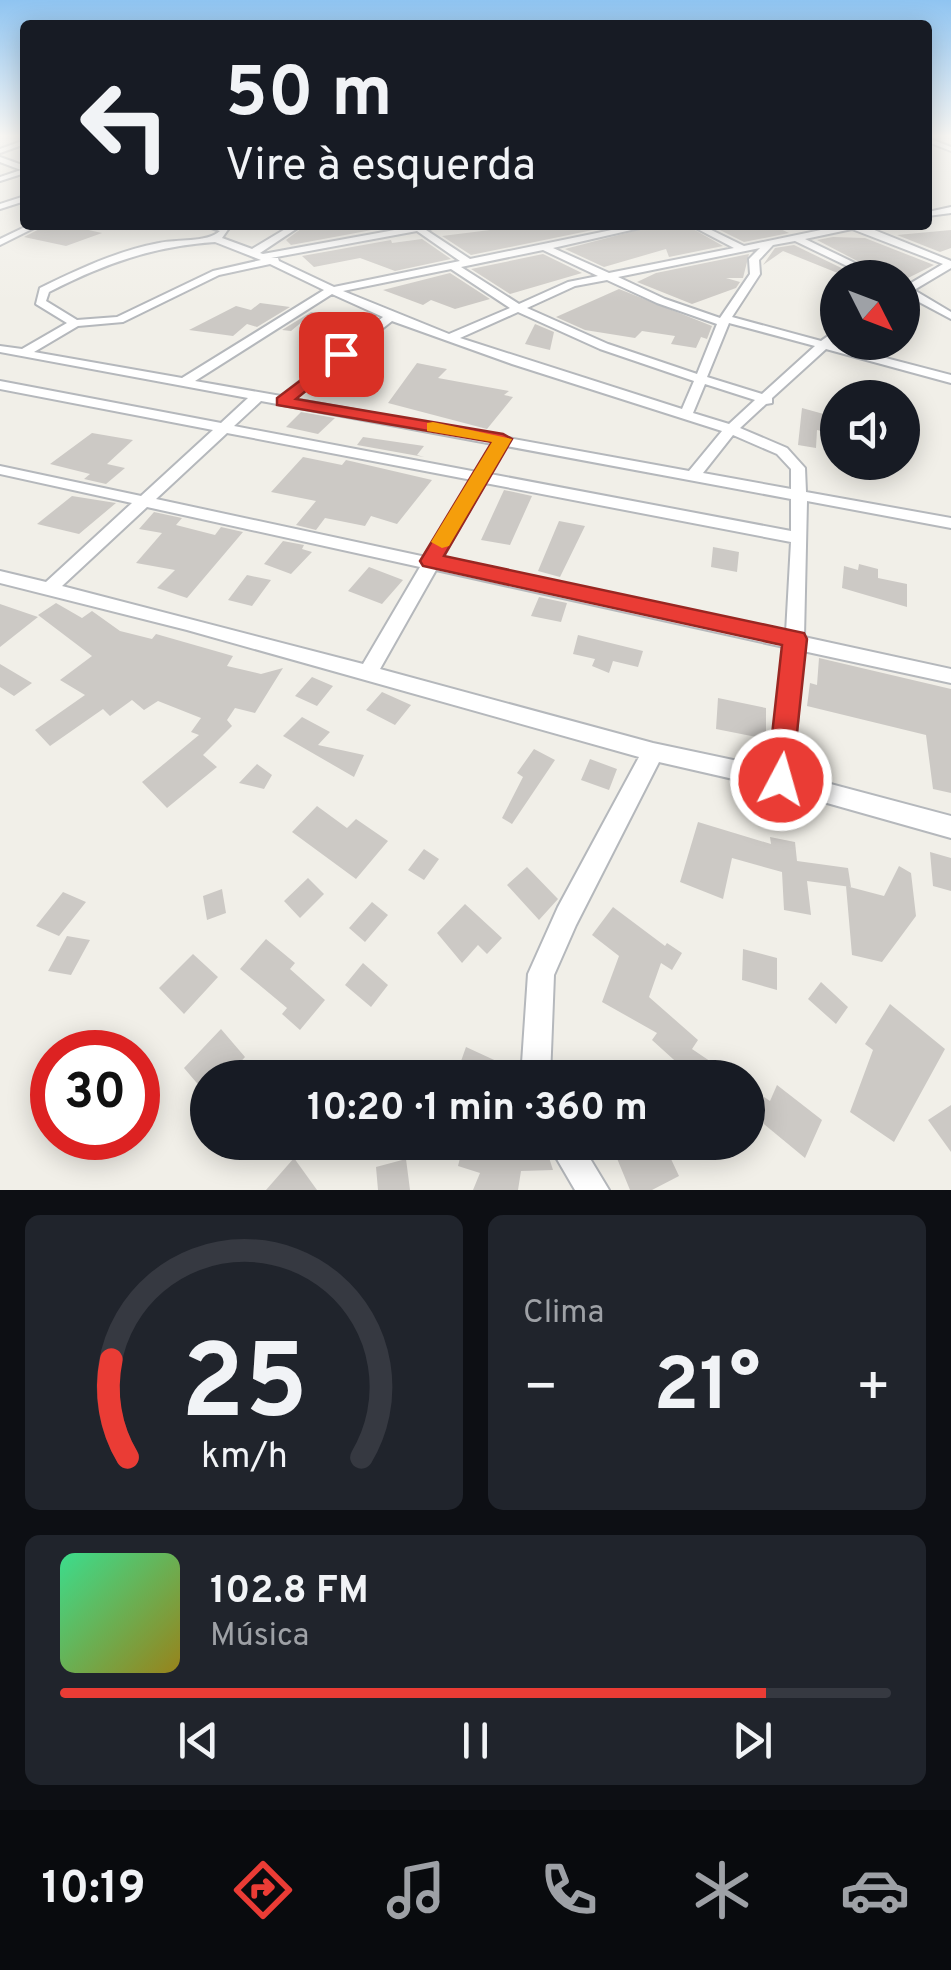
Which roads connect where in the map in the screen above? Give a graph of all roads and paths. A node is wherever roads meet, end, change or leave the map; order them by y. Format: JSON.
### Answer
{"nodes":[{"id":1,"x":25,"y":230,"type":"edge"},
{"id":2,"x":293,"y":230,"type":"edge"},
{"id":3,"x":364,"y":230,"type":"edge"},
{"id":4,"x":413,"y":230,"type":"edge"},
{"id":5,"x":420,"y":230,"type":"edge"},
{"id":6,"x":627,"y":230,"type":"edge"},
{"id":7,"x":704,"y":230,"type":"edge"},
{"id":8,"x":798,"y":230,"type":"edge"},
{"id":9,"x":835,"y":230,"type":"edge"},
{"id":10,"x":865,"y":230,"type":"edge"},
{"id":11,"x":225,"y":231,"type":"edge"},
{"id":12,"x":809,"y":235,"type":"junction"},
{"id":13,"x":797,"y":237,"type":"junction"},
{"id":14,"x":352,"y":240,"type":"junction"},
{"id":15,"x":0,"y":242,"type":"edge"},
{"id":16,"x":770,"y":242,"type":"junction"},
{"id":17,"x":547,"y":248,"type":"junction"},
{"id":18,"x":742,"y":248,"type":"junction"},
{"id":19,"x":264,"y":256,"type":"junction"},
{"id":20,"x":844,"y":260,"type":"edge"},
{"id":21,"x":469,"y":263,"type":"junction"},
{"id":22,"x":951,"y":264,"type":"edge"},
{"id":23,"x":453,"y":266,"type":"junction"},
{"id":24,"x":603,"y":277,"type":"junction"},
{"id":25,"x":920,"y":281,"type":"edge"},
{"id":26,"x":330,"y":291,"type":"junction"},
{"id":27,"x":920,"y":299,"type":"edge"},
{"id":28,"x":515,"y":308,"type":"junction"},
{"id":29,"x":391,"y":316,"type":"junction"},
{"id":30,"x":951,"y":316,"type":"edge"},
{"id":31,"x":724,"y":321,"type":"junction"},
{"id":32,"x":75,"y":323,"type":"junction"},
{"id":33,"x":452,"y":338,"type":"junction"},
{"id":34,"x":820,"y":344,"type":"edge"},
{"id":35,"x":820,"y":346,"type":"edge"},
{"id":36,"x":0,"y":349,"type":"edge"},
{"id":37,"x":24,"y":353,"type":"junction"},
{"id":38,"x":881,"y":360,"type":"edge"},
{"id":39,"x":702,"y":379,"type":"junction"},
{"id":40,"x":951,"y":379,"type":"edge"},
{"id":41,"x":186,"y":382,"type":"junction"},
{"id":42,"x":0,"y":385,"type":"edge"},
{"id":43,"x":257,"y":397,"type":"junction"},
{"id":44,"x":767,"y":400,"type":"junction"},
{"id":45,"x":283,"y":402,"type":"junction"},
{"id":46,"x":686,"y":415,"type":"junction"},
{"id":47,"x":220,"y":428,"type":"junction"},
{"id":48,"x":731,"y":429,"type":"junction"},
{"id":49,"x":503,"y":439,"type":"junction"},
{"id":50,"x":0,"y":470,"type":"edge"},
{"id":51,"x":696,"y":473,"type":"junction"},
{"id":52,"x":479,"y":478,"type":"junction"},
{"id":53,"x":800,"y":492,"type":"junction"},
{"id":54,"x":143,"y":500,"type":"junction"},
{"id":55,"x":951,"y":523,"type":"edge"},
{"id":56,"x":799,"y":538,"type":"junction"},
{"id":57,"x":431,"y":561,"type":"junction"},
{"id":58,"x":0,"y":577,"type":"edge"},
{"id":59,"x":49,"y":589,"type":"junction"},
{"id":60,"x":795,"y":639,"type":"junction"},
{"id":61,"x":367,"y":674,"type":"junction"},
{"id":62,"x":951,"y":676,"type":"edge"},
{"id":63,"x":653,"y":752,"type":"junction"},
{"id":64,"x":781,"y":780,"type":"junction"},
{"id":65,"x":951,"y":827,"type":"edge"},
{"id":66,"x":535,"y":1060,"type":"edge"},
{"id":67,"x":574,"y":1160,"type":"edge"},
{"id":68,"x":593,"y":1190,"type":"edge"}],
"edges":[{"from":1,"to":15,"type":"street"},
{"from":2,"to":19,"type":"street"},
{"from":3,"to":14,"type":"street"},
{"from":4,"to":14,"type":"street"},
{"from":5,"to":21,"type":"street"},
{"from":6,"to":17,"type":"street"},
{"from":7,"to":18,"type":"street"},
{"from":8,"to":12,"type":"street"},
{"from":9,"to":12,"type":"street"},
{"from":10,"to":22,"type":"street"},
{"from":11,"to":19,"type":"street"},
{"from":11,"to":32,"type":"street"},
{"from":12,"to":13,"type":"street"},
{"from":13,"to":16,"type":"street"},
{"from":13,"to":20,"type":"street"},
{"from":14,"to":19,"type":"street"},
{"from":16,"to":18,"type":"street"},
{"from":16,"to":31,"type":"street"},
{"from":17,"to":21,"type":"street"},
{"from":17,"to":24,"type":"street"},
{"from":18,"to":24,"type":"street"},
{"from":19,"to":26,"type":"street"},
{"from":19,"to":32,"type":"street"},
{"from":21,"to":23,"type":"street"},
{"from":22,"to":25,"type":"street"},
{"from":23,"to":26,"type":"street"},
{"from":23,"to":28,"type":"street"},
{"from":24,"to":28,"type":"street"},
{"from":24,"to":31,"type":"street"},
{"from":26,"to":29,"type":"street"},
{"from":26,"to":41,"type":"street"},
{"from":27,"to":30,"type":"street"},
{"from":28,"to":33,"type":"street"},
{"from":28,"to":39,"type":"street"},
{"from":29,"to":33,"type":"street"},
{"from":29,"to":45,"type":"street"},
{"from":31,"to":34,"type":"street"},
{"from":31,"to":39,"type":"street"},
{"from":32,"to":37,"type":"street"},
{"from":33,"to":46,"type":"street"},
{"from":35,"to":44,"type":"street"},
{"from":36,"to":37,"type":"street"},
{"from":37,"to":41,"type":"street"},
{"from":38,"to":40,"type":"street"},
{"from":39,"to":44,"type":"street"},
{"from":39,"to":46,"type":"street"},
{"from":41,"to":43,"type":"street"},
{"from":42,"to":47,"type":"street"},
{"from":43,"to":45,"type":"street"},
{"from":43,"to":47,"type":"street"},
{"from":44,"to":48,"type":"street"},
{"from":45,"to":49,"type":"street"},
{"from":46,"to":48,"type":"street"},
{"from":47,"to":52,"type":"street"},
{"from":47,"to":54,"type":"street"},
{"from":48,"to":51,"type":"street"},
{"from":48,"to":53,"type":"street"},
{"from":49,"to":51,"type":"street"},
{"from":49,"to":52,"type":"street"},
{"from":50,"to":54,"type":"street"},
{"from":51,"to":53,"type":"street"},
{"from":52,"to":56,"type":"street"},
{"from":52,"to":57,"type":"street"},
{"from":53,"to":55,"type":"street"},
{"from":53,"to":56,"type":"street"},
{"from":54,"to":57,"type":"street"},
{"from":54,"to":59,"type":"street"},
{"from":56,"to":60,"type":"street"},
{"from":57,"to":60,"type":"street"},
{"from":57,"to":61,"type":"street"},
{"from":58,"to":59,"type":"street"},
{"from":59,"to":61,"type":"street"},
{"from":60,"to":62,"type":"street"},
{"from":60,"to":64,"type":"street"},
{"from":61,"to":63,"type":"street"},
{"from":63,"to":64,"type":"street"},
{"from":63,"to":66,"type":"street"},
{"from":64,"to":65,"type":"street"},
{"from":67,"to":68,"type":"street"}]}
